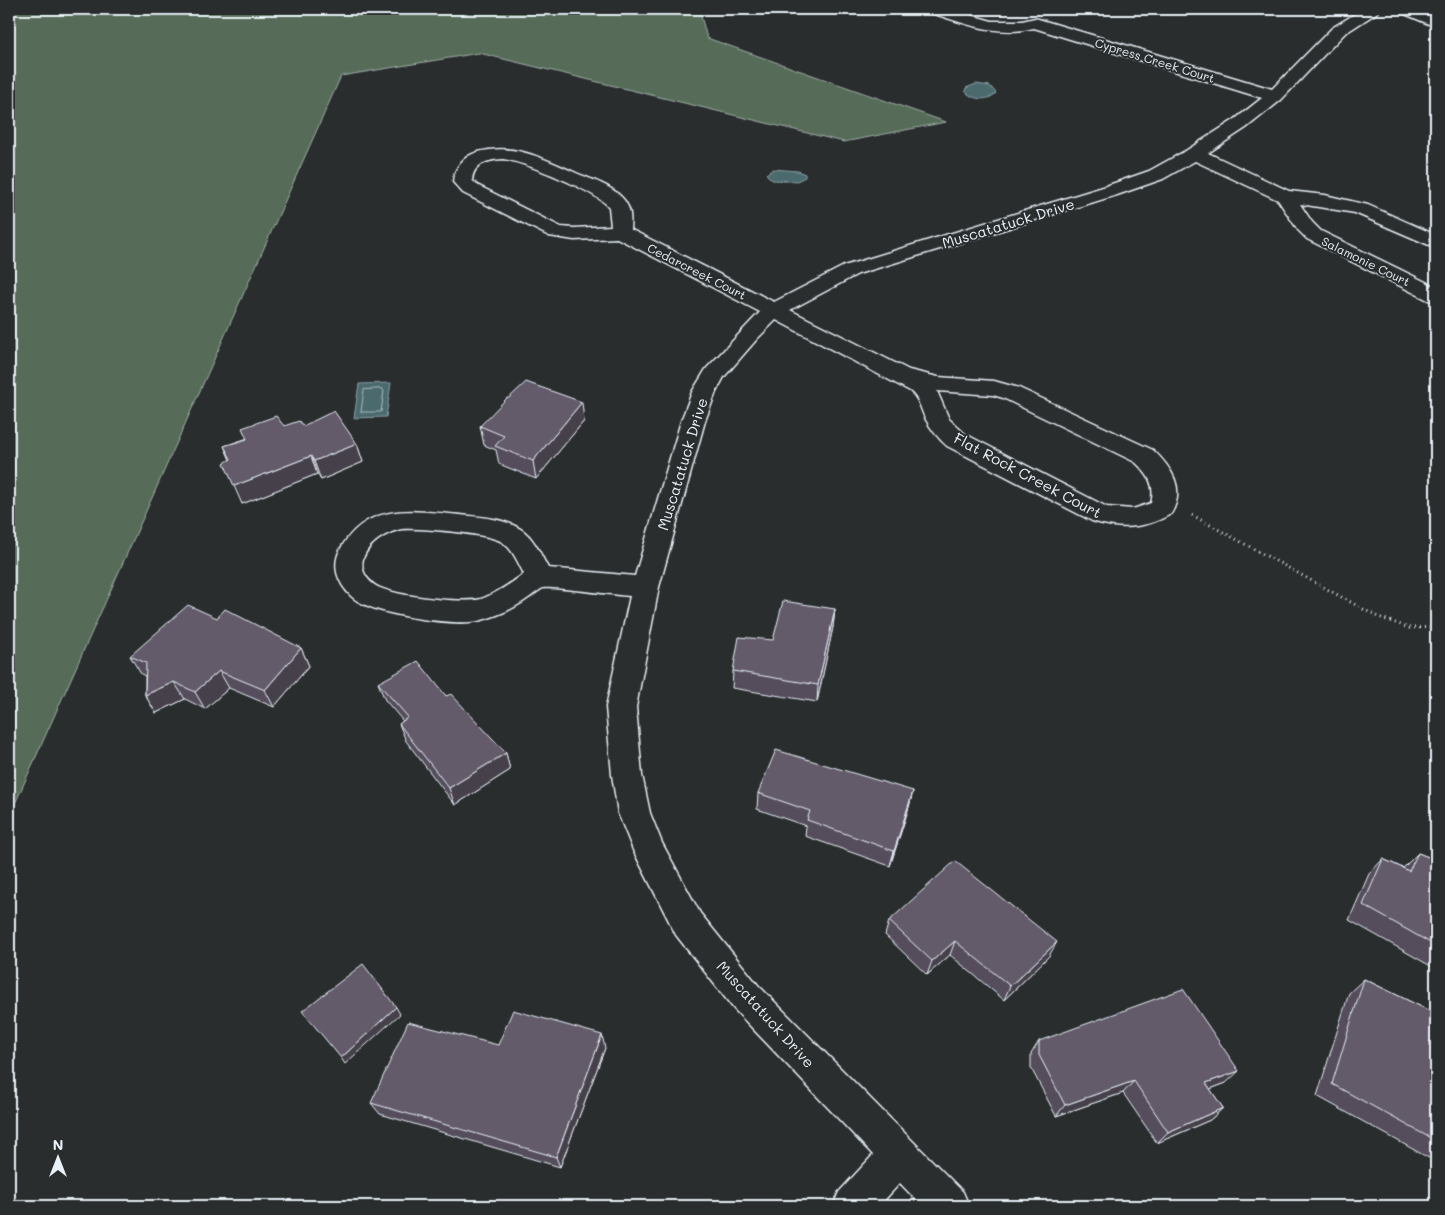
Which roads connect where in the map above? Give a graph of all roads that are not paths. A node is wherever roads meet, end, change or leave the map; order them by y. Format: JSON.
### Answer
{"nodes":[{"id":1,"x":933,"y":9,"type":"edge"},
{"id":2,"x":1373,"y":9,"type":"edge"},
{"id":3,"x":1405,"y":9,"type":"edge"},
{"id":4,"x":1032,"y":16,"type":"edge"},
{"id":5,"x":1436,"y":22,"type":"edge"},
{"id":6,"x":1275,"y":96,"type":"junction"},
{"id":7,"x":1194,"y":154,"type":"junction"},
{"id":8,"x":1285,"y":196,"type":"junction"},
{"id":9,"x":620,"y":232,"type":"junction"},
{"id":10,"x":1436,"y":242,"type":"edge"},
{"id":11,"x":1436,"y":295,"type":"edge"},
{"id":12,"x":773,"y":311,"type":"junction"},
{"id":13,"x":902,"y":376,"type":"junction"},
{"id":14,"x":539,"y":577,"type":"junction"},
{"id":15,"x":645,"y":588,"type":"junction"},
{"id":16,"x":899,"y":1156,"type":"junction"},
{"id":17,"x":853,"y":1206,"type":"edge"},
{"id":18,"x":949,"y":1206,"type":"edge"}],
"edges":[{"from":1,"to":4,"type":"street","name":"Cypress Creek Court"},
{"from":2,"to":6,"type":"street","name":"Muscatatuck Drive"},
{"from":3,"to":5,"type":"street"},
{"from":4,"to":6,"type":"street","name":"Cypress Creek Court"},
{"from":6,"to":7,"type":"street","name":"Muscatatuck Drive"},
{"from":7,"to":8,"type":"street"},
{"from":7,"to":12,"type":"street","name":"Muscatatuck Drive"},
{"from":8,"to":10,"type":"street"},
{"from":8,"to":11,"type":"street","name":"Salamonie Court"},
{"from":9,"to":9,"type":"street","name":"Cedarcreek Court"},
{"from":9,"to":12,"type":"street","name":"Cedarcreek Court"},
{"from":12,"to":13,"type":"street","name":"Flat Rock Creek Court"},
{"from":12,"to":15,"type":"street","name":"Muscatatuck Drive"},
{"from":13,"to":13,"type":"street","name":"Flat Rock Creek Court"},
{"from":14,"to":14,"type":"street"},
{"from":14,"to":15,"type":"street"},
{"from":15,"to":16,"type":"street","name":"Muscatatuck Drive"},
{"from":16,"to":17,"type":"street"},
{"from":16,"to":18,"type":"street","name":"Muscatatuck Drive"}]}
